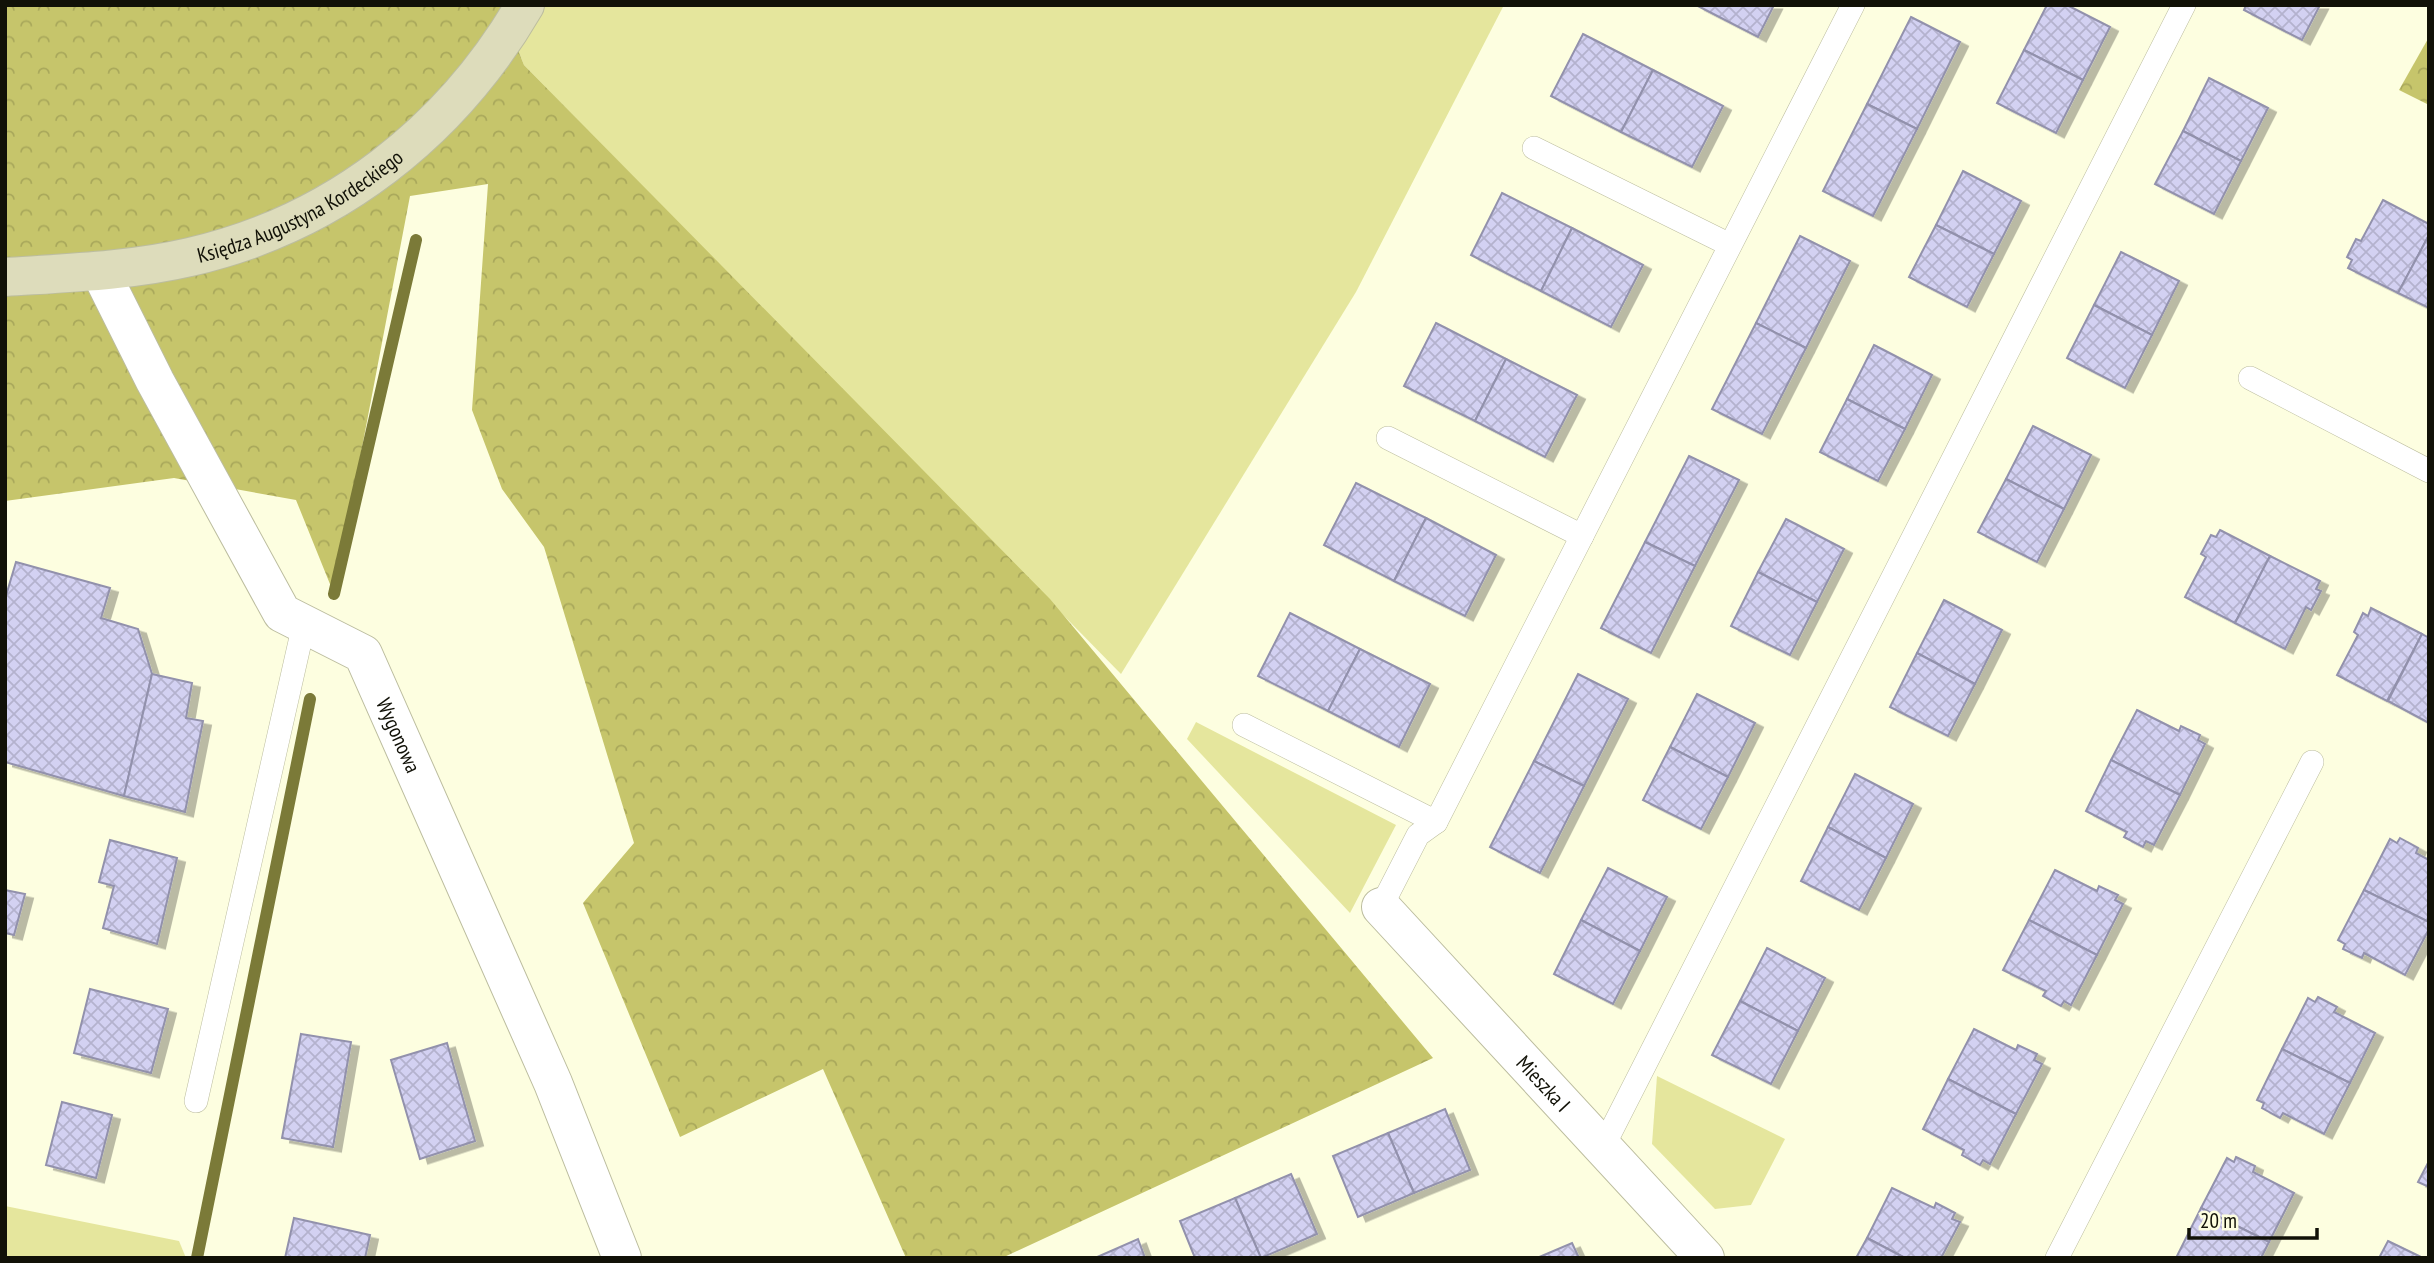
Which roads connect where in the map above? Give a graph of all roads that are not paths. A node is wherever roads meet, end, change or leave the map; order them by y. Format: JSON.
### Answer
{"nodes":[{"id":1,"x":525,"y":5,"type":"edge"},
{"id":2,"x":1853,"y":5,"type":"edge"},
{"id":3,"x":2184,"y":5,"type":"edge"},
{"id":4,"x":1535,"y":148,"type":"dead end"},
{"id":5,"x":1730,"y":246,"type":"junction"},
{"id":6,"x":100,"y":271,"type":"junction"},
{"id":7,"x":5,"y":277,"type":"edge"},
{"id":8,"x":2250,"y":378,"type":"dead end"},
{"id":9,"x":1388,"y":438,"type":"dead end"},
{"id":10,"x":2429,"y":471,"type":"edge"},
{"id":11,"x":1582,"y":536,"type":"junction"},
{"id":12,"x":304,"y":624,"type":"junction"},
{"id":13,"x":1244,"y":725,"type":"dead end"},
{"id":14,"x":2312,"y":762,"type":"dead end"},
{"id":15,"x":1436,"y":822,"type":"junction"},
{"id":16,"x":1381,"y":907,"type":"joint"},
{"id":17,"x":195,"y":1101,"type":"dead end"},
{"id":18,"x":1603,"y":1147,"type":"junction"},
{"id":19,"x":622,"y":1258,"type":"edge"},
{"id":20,"x":1705,"y":1258,"type":"edge"},
{"id":21,"x":2057,"y":1258,"type":"edge"}],
"edges":[{"from":1,"to":6,"type":"street","name":"Księdza Augustyna Kordeckiego"},
{"from":2,"to":5,"type":"lane"},
{"from":3,"to":18,"type":"lane"},
{"from":4,"to":5,"type":"lane"},
{"from":5,"to":11,"type":"lane"},
{"from":6,"to":7,"type":"street","name":"Księdza Augustyna Kordeckiego"},
{"from":6,"to":12,"type":"street","name":"Wygonowa"},
{"from":8,"to":10,"type":"lane"},
{"from":9,"to":11,"type":"lane"},
{"from":11,"to":15,"type":"lane"},
{"from":12,"to":17,"type":"lane"},
{"from":12,"to":19,"type":"street","name":"Wygonowa"},
{"from":13,"to":15,"type":"lane"},
{"from":14,"to":21,"type":"lane"},
{"from":15,"to":16,"type":"lane"},
{"from":16,"to":18,"type":"street","name":"Mieszka I"},
{"from":18,"to":20,"type":"street","name":"Mieszka I"}]}
